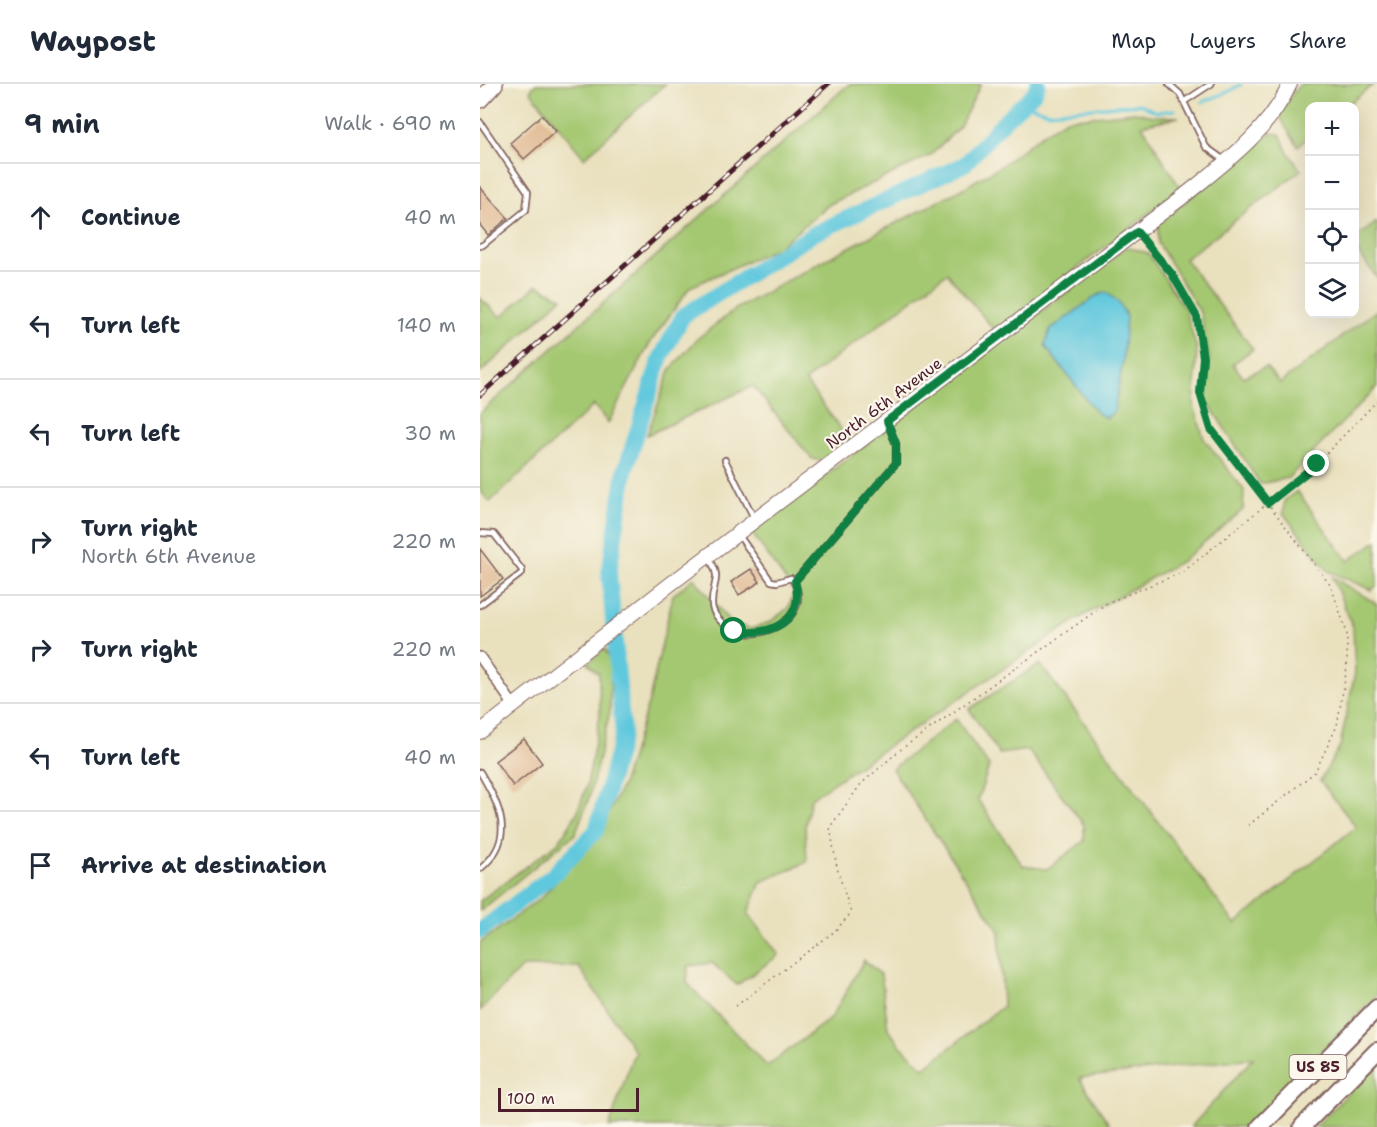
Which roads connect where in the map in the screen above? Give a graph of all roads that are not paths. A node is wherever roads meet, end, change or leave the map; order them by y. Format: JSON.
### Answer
{"nodes":[{"id":1,"x":495,"y":84,"type":"edge"},
{"id":2,"x":1169,"y":84,"type":"edge"},
{"id":3,"x":1211,"y":84,"type":"edge"},
{"id":4,"x":1290,"y":84,"type":"edge"},
{"id":5,"x":480,"y":100,"type":"edge"},
{"id":6,"x":1185,"y":101,"type":"junction"},
{"id":7,"x":480,"y":122,"type":"edge"},
{"id":8,"x":1226,"y":161,"type":"junction"},
{"id":9,"x":480,"y":246,"type":"edge"},
{"id":10,"x":887,"y":421,"type":"junction"},
{"id":11,"x":725,"y":460,"type":"dead end"},
{"id":12,"x":755,"y":520,"type":"junction"},
{"id":13,"x":480,"y":533,"type":"edge"},
{"id":14,"x":738,"y":533,"type":"junction"},
{"id":15,"x":708,"y":556,"type":"junction"},
{"id":16,"x":795,"y":581,"type":"junction"},
{"id":17,"x":480,"y":605,"type":"edge"},
{"id":18,"x":480,"y":657,"type":"edge"},
{"id":19,"x":514,"y":706,"type":"junction"},
{"id":20,"x":480,"y":732,"type":"edge"},
{"id":21,"x":480,"y":772,"type":"edge"},
{"id":22,"x":480,"y":868,"type":"edge"},
{"id":23,"x":1377,"y":1008,"type":"edge"},
{"id":24,"x":1377,"y":1051,"type":"edge"},
{"id":25,"x":1260,"y":1127,"type":"edge"},
{"id":26,"x":1302,"y":1127,"type":"edge"}],
"edges":[{"from":1,"to":5,"type":"main road"},
{"from":2,"to":6,"type":"lane"},
{"from":3,"to":6,"type":"lane"},
{"from":4,"to":8,"type":"street","name":"North 6th Avenue"},
{"from":6,"to":8,"type":"lane"},
{"from":7,"to":9,"type":"lane"},
{"from":8,"to":10,"type":"street","name":"North 6th Avenue"},
{"from":10,"to":12,"type":"street","name":"North 6th Avenue"},
{"from":10,"to":16,"type":"lane"},
{"from":11,"to":12,"type":"lane"},
{"from":12,"to":14,"type":"street","name":"North 6th Avenue"},
{"from":13,"to":17,"type":"lane"},
{"from":14,"to":15,"type":"street","name":"North 6th Avenue"},
{"from":14,"to":16,"type":"lane"},
{"from":15,"to":16,"type":"lane"},
{"from":15,"to":19,"type":"street","name":"North 6th Avenue"},
{"from":18,"to":19,"type":"street"},
{"from":19,"to":20,"type":"street","name":"North 6th Avenue"},
{"from":21,"to":22,"type":"lane"},
{"from":23,"to":25,"type":"highway","number":"US 85"},
{"from":24,"to":26,"type":"highway","number":"US 85"}]}
